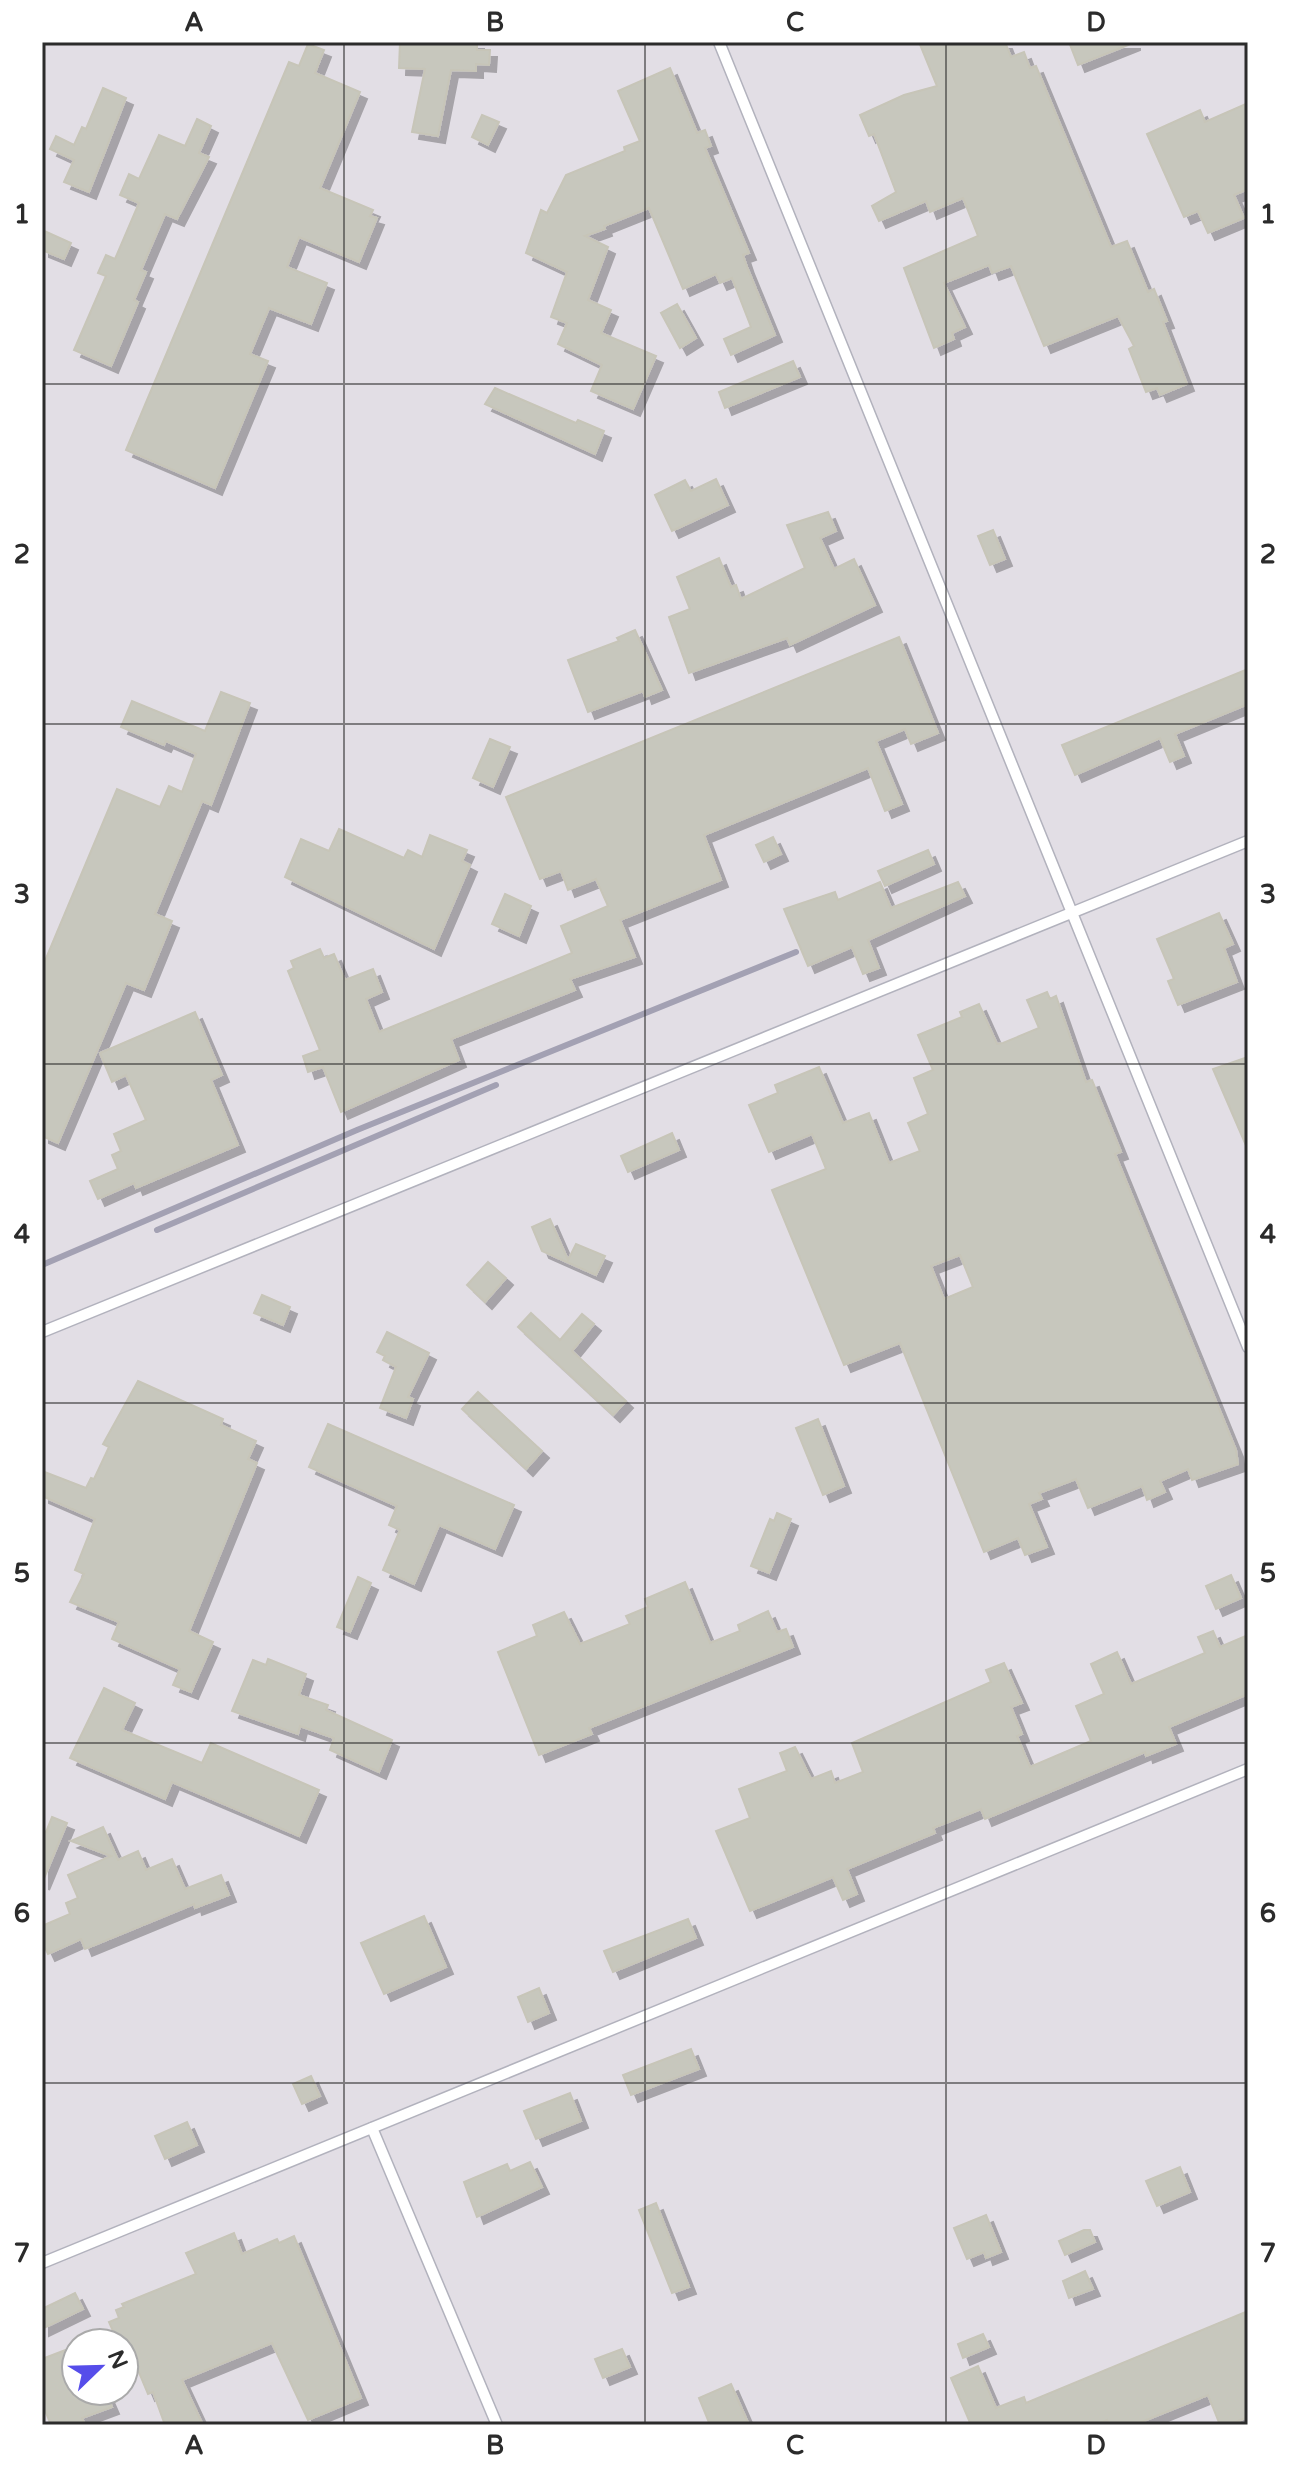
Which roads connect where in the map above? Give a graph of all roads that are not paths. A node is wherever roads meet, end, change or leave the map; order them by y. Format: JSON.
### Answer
{"nodes":[{"id":1,"x":719,"y":42,"type":"edge"},
{"id":2,"x":1248,"y":841,"type":"edge"},
{"id":3,"x":1072,"y":913,"type":"junction"},
{"id":4,"x":42,"y":1332,"type":"edge"},
{"id":5,"x":1248,"y":1347,"type":"edge"},
{"id":6,"x":1248,"y":1769,"type":"edge"},
{"id":7,"x":372,"y":2128,"type":"junction"},
{"id":8,"x":42,"y":2263,"type":"edge"},
{"id":9,"x":497,"y":2425,"type":"edge"}],
"edges":[{"from":1,"to":3,"type":"lane"},
{"from":2,"to":3,"type":"lane"},
{"from":3,"to":4,"type":"lane"},
{"from":3,"to":5,"type":"lane"},
{"from":6,"to":7,"type":"lane"},
{"from":7,"to":8,"type":"lane"},
{"from":7,"to":9,"type":"lane"}]}
